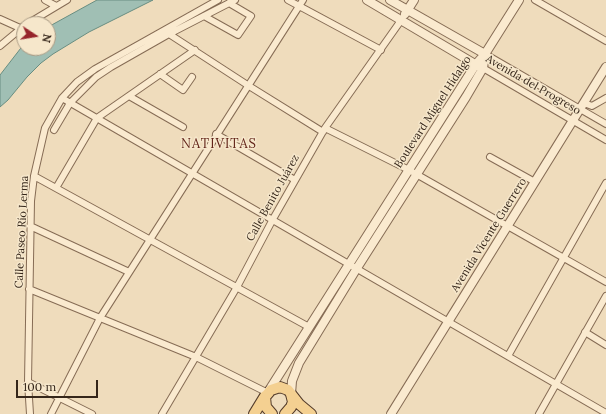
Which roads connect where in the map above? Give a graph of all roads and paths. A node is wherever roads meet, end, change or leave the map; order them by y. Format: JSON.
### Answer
{"nodes":[{"id":1,"x":45,"y":0,"type":"edge"},
{"id":2,"x":67,"y":0,"type":"edge"},
{"id":3,"x":218,"y":0,"type":"edge"},
{"id":4,"x":288,"y":0,"type":"edge"},
{"id":5,"x":303,"y":0,"type":"edge"},
{"id":6,"x":367,"y":0,"type":"edge"},
{"id":7,"x":390,"y":0,"type":"edge"},
{"id":8,"x":414,"y":0,"type":"edge"},
{"id":9,"x":519,"y":0,"type":"edge"},
{"id":10,"x":535,"y":0,"type":"edge"},
{"id":11,"x":232,"y":2,"type":"edge"},
{"id":12,"x":56,"y":6,"type":"junction"},
{"id":13,"x":300,"y":6,"type":"junction"},
{"id":14,"x":408,"y":10,"type":"junction"},
{"id":15,"x":40,"y":16,"type":"edge"},
{"id":16,"x":204,"y":16,"type":"junction"},
{"id":17,"x":0,"y":19,"type":"edge"},
{"id":18,"x":402,"y":19,"type":"junction"},
{"id":19,"x":16,"y":25,"type":"edge"},
{"id":20,"x":16,"y":32,"type":"edge"},
{"id":21,"x":169,"y":34,"type":"junction"},
{"id":22,"x":606,"y":41,"type":"edge"},
{"id":23,"x":0,"y":46,"type":"edge"},
{"id":24,"x":195,"y":50,"type":"junction"},
{"id":25,"x":381,"y":50,"type":"junction"},
{"id":26,"x":485,"y":54,"type":"junction"},
{"id":27,"x":479,"y":66,"type":"junction"},
{"id":28,"x":606,"y":67,"type":"edge"},
{"id":29,"x":160,"y":74,"type":"junction"},
{"id":30,"x":192,"y":76,"type":"dead end"},
{"id":31,"x":249,"y":86,"type":"junction"},
{"id":32,"x":129,"y":96,"type":"junction"},
{"id":33,"x":62,"y":98,"type":"junction"},
{"id":34,"x":606,"y":98,"type":"edge"},
{"id":35,"x":70,"y":103,"type":"junction"},
{"id":36,"x":582,"y":106,"type":"junction"},
{"id":37,"x":97,"y":118,"type":"junction"},
{"id":38,"x":573,"y":120,"type":"junction"},
{"id":39,"x":606,"y":124,"type":"edge"},
{"id":40,"x":183,"y":127,"type":"dead end"},
{"id":41,"x":54,"y":130,"type":"dead end"},
{"id":42,"x":324,"y":130,"type":"junction"},
{"id":43,"x":216,"y":134,"type":"junction"},
{"id":44,"x":606,"y":140,"type":"edge"},
{"id":45,"x":490,"y":157,"type":"dead end"},
{"id":46,"x":412,"y":172,"type":"junction"},
{"id":47,"x":192,"y":173,"type":"junction"},
{"id":48,"x":34,"y":176,"type":"junction"},
{"id":49,"x":295,"y":180,"type":"junction"},
{"id":50,"x":535,"y":182,"type":"junction"},
{"id":51,"x":606,"y":183,"type":"edge"},
{"id":52,"x":56,"y":188,"type":"junction"},
{"id":53,"x":273,"y":220,"type":"junction"},
{"id":54,"x":30,"y":226,"type":"junction"},
{"id":55,"x":508,"y":226,"type":"junction"},
{"id":56,"x":150,"y":239,"type":"junction"},
{"id":57,"x":564,"y":258,"type":"junction"},
{"id":58,"x":349,"y":264,"type":"junction"},
{"id":59,"x":357,"y":268,"type":"junction"},
{"id":60,"x":129,"y":272,"type":"junction"},
{"id":61,"x":606,"y":282,"type":"edge"},
{"id":62,"x":237,"y":287,"type":"junction"},
{"id":63,"x":29,"y":289,"type":"junction"},
{"id":64,"x":606,"y":296,"type":"edge"},
{"id":65,"x":100,"y":318,"type":"junction"},
{"id":66,"x":448,"y":322,"type":"junction"},
{"id":67,"x":309,"y":327,"type":"junction"},
{"id":68,"x":585,"y":332,"type":"junction"},
{"id":69,"x":606,"y":345,"type":"edge"},
{"id":70,"x":508,"y":356,"type":"junction"},
{"id":71,"x":196,"y":357,"type":"junction"},
{"id":72,"x":290,"y":358,"type":"junction"},
{"id":73,"x":299,"y":363,"type":"junction"},
{"id":74,"x":28,"y":382,"type":"junction"},
{"id":75,"x":556,"y":384,"type":"junction"},
{"id":76,"x":268,"y":393,"type":"junction"},
{"id":77,"x":291,"y":394,"type":"junction"},
{"id":78,"x":59,"y":398,"type":"junction"},
{"id":79,"x":606,"y":413,"type":"edge"},
{"id":80,"x":30,"y":414,"type":"edge"},
{"id":81,"x":51,"y":414,"type":"edge"},
{"id":82,"x":92,"y":414,"type":"edge"},
{"id":83,"x":162,"y":414,"type":"edge"},
{"id":84,"x":254,"y":414,"type":"edge"},
{"id":85,"x":272,"y":414,"type":"edge"},
{"id":86,"x":285,"y":414,"type":"edge"},
{"id":87,"x":311,"y":414,"type":"edge"},
{"id":88,"x":391,"y":414,"type":"edge"},
{"id":89,"x":539,"y":414,"type":"edge"}],
"edges":[{"from":1,"to":12,"type":"street"},
{"from":2,"to":12,"type":"street"},
{"from":3,"to":33,"type":"street","name":"Calle Paseo Río Lerma"},
{"from":4,"to":13,"type":"street"},
{"from":5,"to":13,"type":"street"},
{"from":6,"to":18,"type":"street","name":"Avenida del Progreso"},
{"from":7,"to":14,"type":"street","name":"Avenida del Progreso"},
{"from":8,"to":14,"type":"street","name":"Calle Benito Juárez"},
{"from":9,"to":26,"type":"street","name":"Boulevard Miguel Hidalgo"},
{"from":10,"to":22,"type":"street"},
{"from":11,"to":16,"type":"street"},
{"from":11,"to":16,"type":"street"},
{"from":12,"to":15,"type":"street"},
{"from":13,"to":25,"type":"street"},
{"from":13,"to":31,"type":"street"},
{"from":14,"to":18,"type":"street","name":"Calle Benito Juárez"},
{"from":14,"to":26,"type":"street","name":"Avenida del Progreso"},
{"from":16,"to":21,"type":"street"},
{"from":17,"to":19,"type":"street"},
{"from":18,"to":25,"type":"street","name":"Calle Benito Juárez"},
{"from":18,"to":27,"type":"street","name":"Avenida del Progreso"},
{"from":20,"to":23,"type":"street"},
{"from":21,"to":24,"type":"street"},
{"from":21,"to":35,"type":"street"},
{"from":24,"to":29,"type":"street"},
{"from":24,"to":31,"type":"street"},
{"from":25,"to":42,"type":"street","name":"Calle Benito Juárez"},
{"from":26,"to":27,"type":"street","name":"Boulevard Miguel Hidalgo"},
{"from":26,"to":36,"type":"street","name":"Avenida del Progreso"},
{"from":27,"to":38,"type":"street","name":"Avenida del Progreso"},
{"from":27,"to":46,"type":"street","name":"Boulevard Miguel Hidalgo"},
{"from":28,"to":36,"type":"street","name":"Avenida Vicente Guerrero"},
{"from":29,"to":30,"type":"street"},
{"from":29,"to":32,"type":"street"},
{"from":31,"to":42,"type":"street"},
{"from":31,"to":43,"type":"street"},
{"from":32,"to":37,"type":"street"},
{"from":32,"to":40,"type":"street"},
{"from":33,"to":35,"type":"street"},
{"from":33,"to":48,"type":"street","name":"Calle Paseo Río Lerma"},
{"from":34,"to":36,"type":"street"},
{"from":35,"to":37,"type":"street"},
{"from":35,"to":41,"type":"street"},
{"from":36,"to":38,"type":"street","name":"Avenida Vicente Guerrero"},
{"from":36,"to":39,"type":"street","name":"Avenida del Progreso"},
{"from":37,"to":47,"type":"street"},
{"from":37,"to":52,"type":"street"},
{"from":38,"to":44,"type":"street","name":"Avenida del Progreso"},
{"from":38,"to":50,"type":"street","name":"Avenida Vicente Guerrero"},
{"from":42,"to":46,"type":"street"},
{"from":42,"to":49,"type":"street","name":"Calle Benito Juárez"},
{"from":43,"to":47,"type":"street"},
{"from":43,"to":49,"type":"street"},
{"from":45,"to":50,"type":"street"},
{"from":46,"to":55,"type":"street"},
{"from":46,"to":58,"type":"street","name":"Boulevard Miguel Hidalgo"},
{"from":46,"to":59,"type":"street","name":"Boulevard Miguel Hidalgo"},
{"from":47,"to":53,"type":"street"},
{"from":47,"to":56,"type":"street"},
{"from":48,"to":52,"type":"street"},
{"from":48,"to":54,"type":"street","name":"Calle Paseo Río Lerma"},
{"from":49,"to":53,"type":"street","name":"Calle Benito Juárez"},
{"from":50,"to":55,"type":"street","name":"Avenida Vicente Guerrero"},
{"from":51,"to":57,"type":"street"},
{"from":52,"to":56,"type":"street"},
{"from":53,"to":58,"type":"street"},
{"from":53,"to":62,"type":"street","name":"Calle Benito Juárez"},
{"from":54,"to":60,"type":"street"},
{"from":54,"to":63,"type":"street","name":"Calle Paseo Río Lerma"},
{"from":55,"to":57,"type":"street"},
{"from":55,"to":66,"type":"street","name":"Avenida Vicente Guerrero"},
{"from":56,"to":60,"type":"street"},
{"from":56,"to":62,"type":"street"},
{"from":57,"to":61,"type":"street"},
{"from":57,"to":70,"type":"street"},
{"from":58,"to":59,"type":"street"},
{"from":58,"to":67,"type":"street","name":"Boulevard Miguel Hidalgo"},
{"from":59,"to":66,"type":"street"},
{"from":59,"to":73,"type":"street","name":"Boulevard Miguel Hidalgo"},
{"from":60,"to":65,"type":"street"},
{"from":62,"to":67,"type":"street"},
{"from":62,"to":71,"type":"street","name":"Calle Benito Juárez"},
{"from":63,"to":65,"type":"street"},
{"from":63,"to":74,"type":"street","name":"Calle Paseo Río Lerma"},
{"from":64,"to":68,"type":"street"},
{"from":65,"to":71,"type":"street"},
{"from":65,"to":78,"type":"street"},
{"from":66,"to":70,"type":"street"},
{"from":66,"to":88,"type":"street","name":"Avenida Vicente Guerrero"},
{"from":67,"to":72,"type":"street","name":"Boulevard Miguel Hidalgo"},
{"from":68,"to":69,"type":"street"},
{"from":68,"to":75,"type":"street"},
{"from":70,"to":75,"type":"street"},
{"from":71,"to":76,"type":"street"},
{"from":71,"to":83,"type":"street","name":"Calle Benito Juárez"},
{"from":72,"to":73,"type":"street"},
{"from":72,"to":76,"type":"street","name":"Boulevard Miguel Hidalgo"},
{"from":73,"to":77,"type":"street","name":"Boulevard Miguel Hidalgo"},
{"from":74,"to":78,"type":"street"},
{"from":74,"to":80,"type":"street","name":"Calle Paseo Río Lerma"},
{"from":75,"to":79,"type":"street"},
{"from":75,"to":89,"type":"street"},
{"from":76,"to":77,"type":"main road"},
{"from":76,"to":84,"type":"main road"},
{"from":76,"to":85,"type":"main road"},
{"from":77,"to":86,"type":"main road"},
{"from":77,"to":87,"type":"main road"},
{"from":78,"to":81,"type":"street"},
{"from":78,"to":82,"type":"street"}]}
